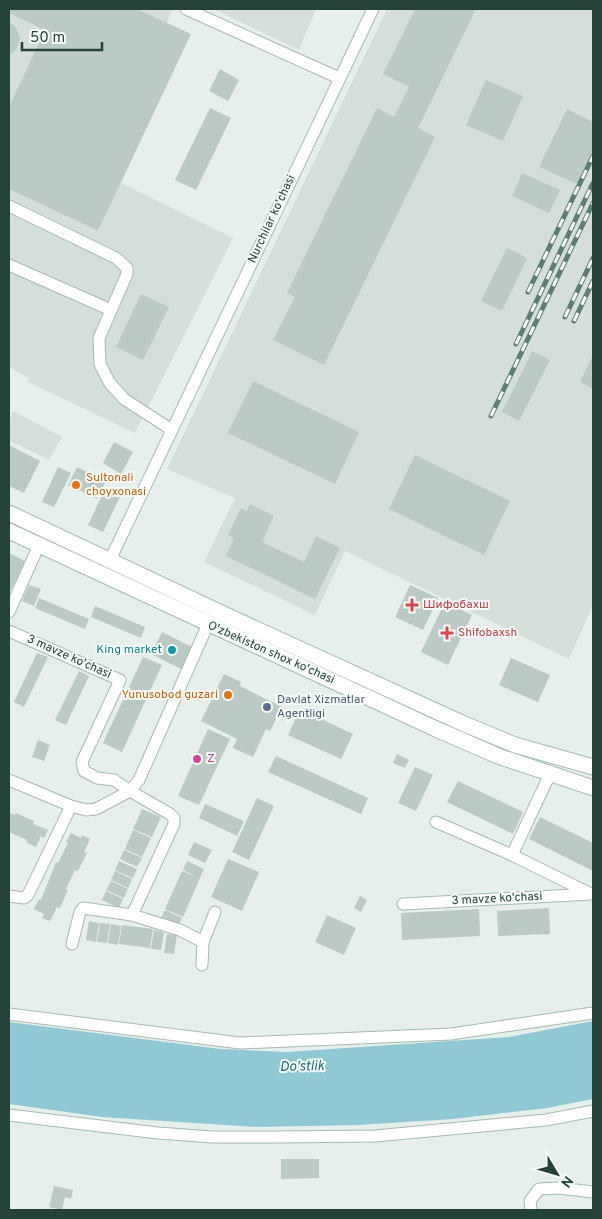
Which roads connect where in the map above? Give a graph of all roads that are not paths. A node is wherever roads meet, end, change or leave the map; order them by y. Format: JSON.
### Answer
{"nodes":[{"id":1,"x":186,"y":9,"type":"edge"},
{"id":2,"x":373,"y":9,"type":"edge"},
{"id":3,"x":339,"y":78,"type":"junction"},
{"id":4,"x":9,"y":206,"type":"edge"},
{"id":5,"x":9,"y":265,"type":"edge"},
{"id":6,"x":111,"y":310,"type":"junction"},
{"id":7,"x":172,"y":430,"type":"junction"},
{"id":8,"x":9,"y":513,"type":"edge"},
{"id":9,"x":9,"y":530,"type":"edge"},
{"id":10,"x":39,"y":545,"type":"junction"},
{"id":11,"x":110,"y":560,"type":"junction"},
{"id":12,"x":9,"y":612,"type":"edge"},
{"id":13,"x":208,"y":624,"type":"junction"},
{"id":14,"x":9,"y":631,"type":"edge"},
{"id":15,"x":593,"y":767,"type":"edge"},
{"id":16,"x":550,"y":774,"type":"junction"},
{"id":17,"x":9,"y":780,"type":"edge"},
{"id":18,"x":593,"y":788,"type":"edge"},
{"id":19,"x":130,"y":791,"type":"junction"},
{"id":20,"x":71,"y":806,"type":"junction"},
{"id":21,"x":436,"y":822,"type":"dead end"},
{"id":22,"x":512,"y":855,"type":"junction"},
{"id":23,"x":592,"y":892,"type":"edge"},
{"id":24,"x":9,"y":896,"type":"edge"},
{"id":25,"x":403,"y":904,"type":"dead end"},
{"id":26,"x":215,"y":912,"type":"dead end"},
{"id":27,"x":132,"y":915,"type":"junction"},
{"id":28,"x":203,"y":942,"type":"junction"},
{"id":29,"x":72,"y":944,"type":"dead end"},
{"id":30,"x":202,"y":965,"type":"dead end"},
{"id":31,"x":593,"y":1013,"type":"edge"},
{"id":32,"x":9,"y":1014,"type":"edge"},
{"id":33,"x":593,"y":1111,"type":"edge"},
{"id":34,"x":9,"y":1115,"type":"edge"},
{"id":35,"x":593,"y":1192,"type":"edge"},
{"id":36,"x":531,"y":1210,"type":"edge"}],
"edges":[{"from":1,"to":3,"type":"street"},
{"from":2,"to":3,"type":"street","name":"Nurchilar ko'chasi"},
{"from":3,"to":7,"type":"street","name":"Nurchilar ko'chasi"},
{"from":4,"to":6,"type":"street"},
{"from":5,"to":6,"type":"street"},
{"from":6,"to":7,"type":"street"},
{"from":7,"to":11,"type":"street","name":"Nurchilar ko'chasi"},
{"from":8,"to":11,"type":"main road","name":"O'zbekiston shox ko'chasi"},
{"from":9,"to":10,"type":"main road","name":"O'zbekiston shox ko'chasi"},
{"from":10,"to":12,"type":"street"},
{"from":10,"to":13,"type":"main road","name":"O'zbekiston shox ko'chasi"},
{"from":11,"to":15,"type":"main road","name":"O'zbekiston shox ko'chasi"},
{"from":13,"to":16,"type":"main road","name":"O'zbekiston shox ko'chasi"},
{"from":13,"to":19,"type":"street"},
{"from":14,"to":19,"type":"street","name":"3 mavze ko'chasi"},
{"from":16,"to":18,"type":"main road","name":"O'zbekiston shox ko'chasi"},
{"from":16,"to":22,"type":"street"},
{"from":17,"to":20,"type":"street"},
{"from":19,"to":20,"type":"street"},
{"from":19,"to":27,"type":"street","name":"3 mavze ko'chasi"},
{"from":20,"to":24,"type":"street"},
{"from":21,"to":22,"type":"street","name":"3 mavze ko'chasi"},
{"from":22,"to":23,"type":"street","name":"3 mavze ko'chasi"},
{"from":23,"to":25,"type":"street","name":"3 mavze ko'chasi"},
{"from":26,"to":28,"type":"street"},
{"from":27,"to":28,"type":"street"},
{"from":27,"to":29,"type":"street"},
{"from":28,"to":30,"type":"street"},
{"from":31,"to":32,"type":"street"},
{"from":33,"to":34,"type":"street"},
{"from":35,"to":36,"type":"street"}]}
